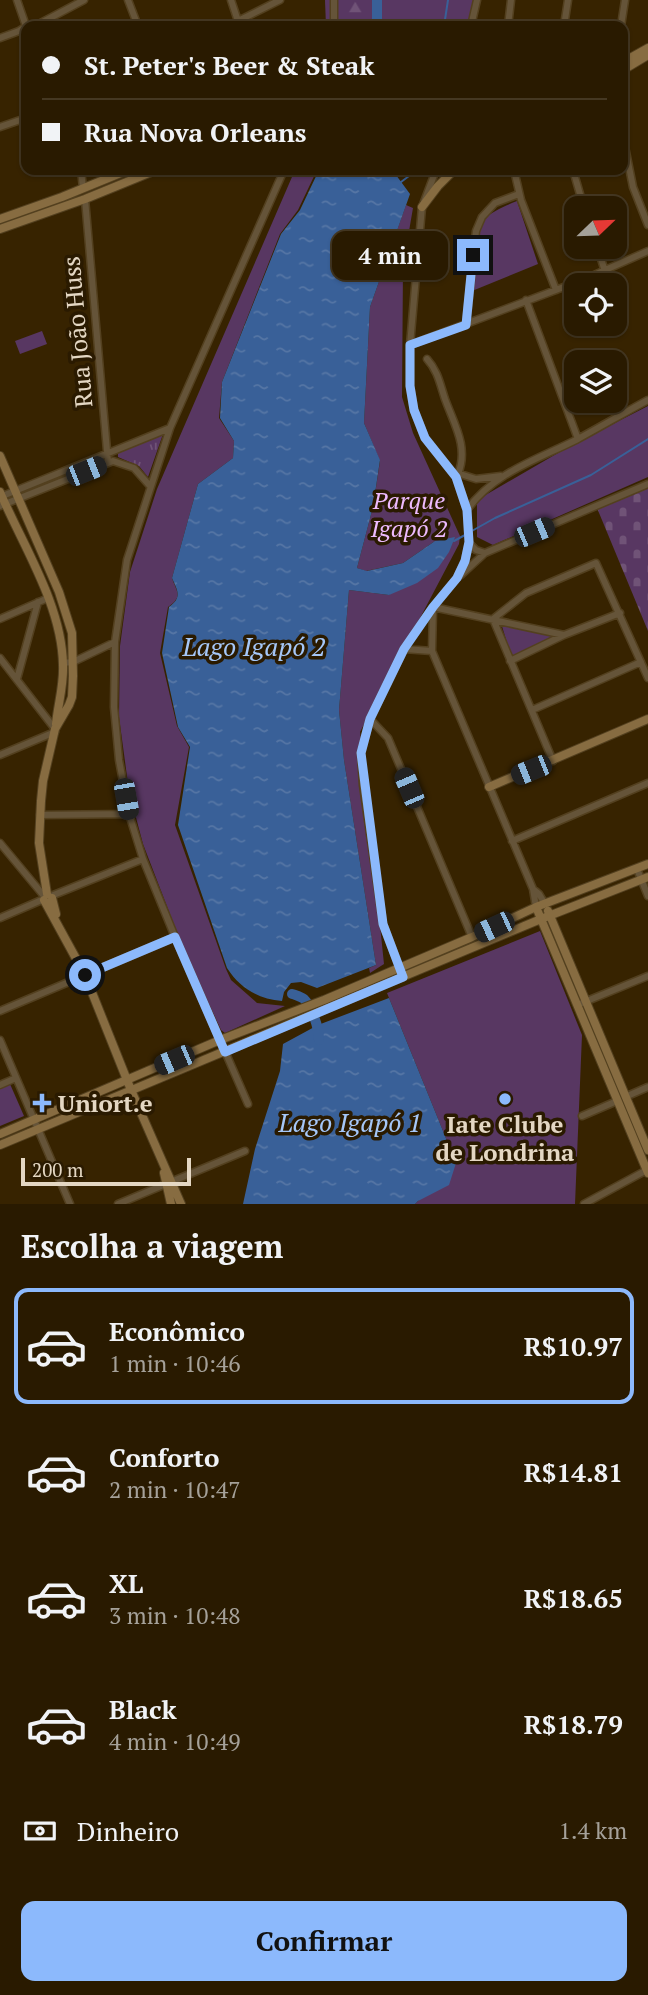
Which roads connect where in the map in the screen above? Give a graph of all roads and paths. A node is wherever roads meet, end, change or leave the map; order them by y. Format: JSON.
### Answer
{"nodes":[{"id":1,"x":17,"y":0,"type":"edge"},
{"id":2,"x":84,"y":0,"type":"edge"},
{"id":3,"x":128,"y":0,"type":"edge"},
{"id":4,"x":231,"y":0,"type":"edge"},
{"id":5,"x":280,"y":0,"type":"edge"},
{"id":6,"x":334,"y":0,"type":"edge"},
{"id":7,"x":477,"y":0,"type":"edge"},
{"id":8,"x":511,"y":0,"type":"edge"},
{"id":9,"x":569,"y":0,"type":"edge"},
{"id":10,"x":625,"y":0,"type":"edge"},
{"id":11,"x":26,"y":21,"type":"edge"},
{"id":12,"x":41,"y":21,"type":"edge"},
{"id":13,"x":136,"y":21,"type":"edge"},
{"id":14,"x":238,"y":21,"type":"joint"},
{"id":15,"x":334,"y":21,"type":"edge"},
{"id":16,"x":472,"y":21,"type":"edge"},
{"id":17,"x":509,"y":21,"type":"edge"},
{"id":18,"x":565,"y":21,"type":"edge"},
{"id":19,"x":622,"y":21,"type":"edge"},
{"id":20,"x":21,"y":30,"type":"edge"},
{"id":21,"x":0,"y":38,"type":"edge"},
{"id":22,"x":648,"y":48,"type":"edge"},
{"id":23,"x":648,"y":55,"type":"edge"},
{"id":24,"x":628,"y":59,"type":"edge"},
{"id":25,"x":628,"y":67,"type":"edge"},
{"id":26,"x":21,"y":120,"type":"edge"},
{"id":27,"x":0,"y":127,"type":"edge"},
{"id":28,"x":628,"y":160,"type":"edge"},
{"id":29,"x":82,"y":175,"type":"edge"},
{"id":30,"x":116,"y":175,"type":"edge"},
{"id":31,"x":144,"y":175,"type":"edge"},
{"id":32,"x":282,"y":175,"type":"edge"},
{"id":33,"x":434,"y":175,"type":"edge"},
{"id":34,"x":449,"y":175,"type":"edge"},
{"id":35,"x":515,"y":175,"type":"edge"},
{"id":36,"x":574,"y":175,"type":"edge"},
{"id":37,"x":83,"y":188,"type":"junction"},
{"id":38,"x":519,"y":194,"type":"junction"},
{"id":39,"x":581,"y":196,"type":"edge"},
{"id":40,"x":85,"y":199,"type":"junction"},
{"id":41,"x":422,"y":207,"type":"junction"},
{"id":42,"x":0,"y":219,"type":"edge"},
{"id":43,"x":648,"y":225,"type":"edge"},
{"id":44,"x":0,"y":229,"type":"edge"},
{"id":45,"x":648,"y":251,"type":"edge"},
{"id":46,"x":601,"y":259,"type":"edge"},
{"id":47,"x":605,"y":271,"type":"junction"},
{"id":48,"x":556,"y":290,"type":"junction"},
{"id":49,"x":526,"y":300,"type":"junction"},
{"id":50,"x":466,"y":325,"type":"junction"},
{"id":51,"x":410,"y":345,"type":"junction"},
{"id":52,"x":427,"y":359,"type":"dead end"},
{"id":53,"x":648,"y":400,"type":"edge"},
{"id":54,"x":170,"y":428,"type":"junction"},
{"id":55,"x":578,"y":439,"type":"junction"},
{"id":56,"x":0,"y":456,"type":"edge"},
{"id":57,"x":107,"y":458,"type":"junction"},
{"id":58,"x":448,"y":467,"type":"junction"},
{"id":59,"x":458,"y":474,"type":"junction"},
{"id":60,"x":503,"y":476,"type":"junction"},
{"id":61,"x":648,"y":484,"type":"edge"},
{"id":62,"x":150,"y":486,"type":"junction"},
{"id":63,"x":17,"y":495,"type":"junction"},
{"id":64,"x":1,"y":499,"type":"edge"},
{"id":65,"x":467,"y":513,"type":"junction"},
{"id":66,"x":469,"y":542,"type":"junction"},
{"id":67,"x":485,"y":553,"type":"junction"},
{"id":68,"x":457,"y":578,"type":"junction"},
{"id":69,"x":48,"y":598,"type":"junction"},
{"id":70,"x":38,"y":603,"type":"junction"},
{"id":71,"x":433,"y":607,"type":"junction"},
{"id":72,"x":620,"y":613,"type":"junction"},
{"id":73,"x":0,"y":619,"type":"edge"},
{"id":74,"x":493,"y":619,"type":"junction"},
{"id":75,"x":564,"y":635,"type":"junction"},
{"id":76,"x":115,"y":642,"type":"junction"},
{"id":77,"x":404,"y":649,"type":"junction"},
{"id":78,"x":432,"y":651,"type":"junction"},
{"id":79,"x":0,"y":657,"type":"edge"},
{"id":80,"x":510,"y":661,"type":"junction"},
{"id":81,"x":641,"y":662,"type":"junction"},
{"id":82,"x":63,"y":663,"type":"junction"},
{"id":83,"x":73,"y":663,"type":"junction"},
{"id":84,"x":648,"y":678,"type":"edge"},
{"id":85,"x":17,"y":679,"type":"junction"},
{"id":86,"x":532,"y":710,"type":"junction"},
{"id":87,"x":370,"y":719,"type":"junction"},
{"id":88,"x":648,"y":719,"type":"edge"},
{"id":89,"x":55,"y":731,"type":"junction"},
{"id":90,"x":2,"y":752,"type":"edge"},
{"id":91,"x":553,"y":761,"type":"junction"},
{"id":92,"x":648,"y":783,"type":"edge"},
{"id":93,"x":488,"y":787,"type":"junction"},
{"id":94,"x":129,"y":814,"type":"junction"},
{"id":95,"x":40,"y":815,"type":"junction"},
{"id":96,"x":512,"y":841,"type":"junction"},
{"id":97,"x":0,"y":843,"type":"edge"},
{"id":98,"x":143,"y":859,"type":"junction"},
{"id":99,"x":648,"y":864,"type":"edge"},
{"id":100,"x":637,"y":869,"type":"junction"},
{"id":101,"x":645,"y":879,"type":"edge"},
{"id":102,"x":648,"y":896,"type":"edge"},
{"id":103,"x":47,"y":897,"type":"junction"},
{"id":104,"x":540,"y":905,"type":"junction"},
{"id":105,"x":546,"y":917,"type":"junction"},
{"id":106,"x":0,"y":918,"type":"edge"},
{"id":107,"x":175,"y":937,"type":"junction"},
{"id":108,"x":472,"y":937,"type":"junction"},
{"id":109,"x":399,"y":968,"type":"junction"},
{"id":110,"x":85,"y":975,"type":"junction"},
{"id":111,"x":648,"y":976,"type":"edge"},
{"id":112,"x":403,"y":977,"type":"junction"},
{"id":113,"x":581,"y":1003,"type":"junction"},
{"id":114,"x":0,"y":1011,"type":"edge"},
{"id":115,"x":0,"y":1040,"type":"edge"},
{"id":116,"x":220,"y":1040,"type":"junction"},
{"id":117,"x":225,"y":1052,"type":"junction"},
{"id":118,"x":16,"y":1078,"type":"junction"},
{"id":119,"x":128,"y":1080,"type":"junction"},
{"id":120,"x":0,"y":1085,"type":"edge"},
{"id":121,"x":648,"y":1087,"type":"edge"},
{"id":122,"x":131,"y":1090,"type":"junction"},
{"id":123,"x":621,"y":1099,"type":"junction"},
{"id":124,"x":248,"y":1104,"type":"dead end"},
{"id":125,"x":582,"y":1116,"type":"dead end"},
{"id":126,"x":34,"y":1120,"type":"junction"},
{"id":127,"x":38,"y":1129,"type":"junction"},
{"id":128,"x":0,"y":1134,"type":"edge"},
{"id":129,"x":0,"y":1145,"type":"edge"},
{"id":130,"x":648,"y":1150,"type":"edge"},
{"id":131,"x":245,"y":1151,"type":"dead end"},
{"id":132,"x":647,"y":1171,"type":"edge"},
{"id":133,"x":169,"y":1182,"type":"junction"},
{"id":134,"x":70,"y":1204,"type":"edge"},
{"id":135,"x":118,"y":1204,"type":"edge"},
{"id":136,"x":171,"y":1204,"type":"edge"},
{"id":137,"x":181,"y":1204,"type":"edge"},
{"id":138,"x":584,"y":1204,"type":"edge"}],
"edges":[{"from":1,"to":11,"type":"street"},
{"from":2,"to":12,"type":"street"},
{"from":3,"to":13,"type":"street"},
{"from":4,"to":14,"type":"street"},
{"from":5,"to":14,"type":"street"},
{"from":6,"to":15,"type":"street"},
{"from":7,"to":16,"type":"street"},
{"from":8,"to":17,"type":"street"},
{"from":9,"to":18,"type":"street"},
{"from":10,"to":19,"type":"street"},
{"from":20,"to":21,"type":"street"},
{"from":22,"to":24,"type":"main road"},
{"from":23,"to":25,"type":"main road"},
{"from":26,"to":27,"type":"street"},
{"from":28,"to":43,"type":"street"},
{"from":29,"to":37,"type":"street"},
{"from":30,"to":37,"type":"main road"},
{"from":31,"to":40,"type":"main road"},
{"from":32,"to":54,"type":"street"},
{"from":33,"to":41,"type":"street"},
{"from":34,"to":41,"type":"main road"},
{"from":35,"to":38,"type":"street"},
{"from":36,"to":39,"type":"street"},
{"from":37,"to":42,"type":"main road"},
{"from":38,"to":48,"type":"street"},
{"from":38,"to":50,"type":"street"},
{"from":40,"to":44,"type":"main road"},
{"from":40,"to":57,"type":"street","name":"Rua João Huss"},
{"from":41,"to":51,"type":"street"},
{"from":45,"to":47,"type":"street"},
{"from":46,"to":47,"type":"street"},
{"from":47,"to":48,"type":"street"},
{"from":48,"to":49,"type":"street"},
{"from":49,"to":50,"type":"street"},
{"from":49,"to":55,"type":"street"},
{"from":50,"to":51,"type":"street"},
{"from":51,"to":58,"type":"street"},
{"from":52,"to":59,"type":"street"},
{"from":53,"to":55,"type":"street"},
{"from":54,"to":57,"type":"street"},
{"from":54,"to":62,"type":"street"},
{"from":55,"to":60,"type":"street"},
{"from":56,"to":63,"type":"main road"},
{"from":57,"to":62,"type":"street"},
{"from":57,"to":63,"type":"street"},
{"from":58,"to":59,"type":"street"},
{"from":58,"to":65,"type":"street"},
{"from":59,"to":60,"type":"street"},
{"from":60,"to":65,"type":"street"},
{"from":61,"to":67,"type":"street"},
{"from":62,"to":76,"type":"street"},
{"from":63,"to":64,"type":"street"},
{"from":63,"to":83,"type":"main road"},
{"from":64,"to":69,"type":"main road"},
{"from":65,"to":66,"type":"street"},
{"from":66,"to":67,"type":"street"},
{"from":66,"to":68,"type":"street"},
{"from":67,"to":68,"type":"street"},
{"from":68,"to":71,"type":"street"},
{"from":69,"to":70,"type":"street"},
{"from":69,"to":82,"type":"main road"},
{"from":70,"to":73,"type":"street"},
{"from":70,"to":85,"type":"street"},
{"from":71,"to":74,"type":"street"},
{"from":71,"to":77,"type":"street"},
{"from":71,"to":78,"type":"street"},
{"from":72,"to":74,"type":"street"},
{"from":72,"to":75,"type":"street"},
{"from":72,"to":81,"type":"street"},
{"from":74,"to":75,"type":"street"},
{"from":74,"to":80,"type":"street"},
{"from":75,"to":80,"type":"street"},
{"from":76,"to":83,"type":"street"},
{"from":76,"to":94,"type":"street"},
{"from":77,"to":78,"type":"street"},
{"from":77,"to":87,"type":"street"},
{"from":78,"to":93,"type":"street"},
{"from":79,"to":85,"type":"street"},
{"from":80,"to":86,"type":"street"},
{"from":81,"to":84,"type":"street"},
{"from":81,"to":86,"type":"street"},
{"from":82,"to":83,"type":"street"},
{"from":82,"to":89,"type":"main road"},
{"from":83,"to":89,"type":"main road"},
{"from":85,"to":89,"type":"street"},
{"from":86,"to":91,"type":"street"},
{"from":87,"to":108,"type":"street"},
{"from":87,"to":109,"type":"street"},
{"from":88,"to":91,"type":"main road"},
{"from":89,"to":90,"type":"street"},
{"from":89,"to":95,"type":"main road"},
{"from":91,"to":93,"type":"main road"},
{"from":92,"to":96,"type":"street"},
{"from":93,"to":96,"type":"street"},
{"from":94,"to":95,"type":"street"},
{"from":94,"to":98,"type":"street"},
{"from":95,"to":103,"type":"main road"},
{"from":96,"to":104,"type":"street"},
{"from":97,"to":103,"type":"street"},
{"from":98,"to":103,"type":"street"},
{"from":98,"to":107,"type":"street"},
{"from":99,"to":100,"type":"main road"},
{"from":100,"to":101,"type":"street"},
{"from":100,"to":104,"type":"main road"},
{"from":101,"to":102,"type":"street"},
{"from":101,"to":105,"type":"main road"},
{"from":103,"to":106,"type":"street"},
{"from":103,"to":110,"type":"main road"},
{"from":104,"to":105,"type":"main road"},
{"from":104,"to":108,"type":"main road"},
{"from":105,"to":112,"type":"main road"},
{"from":105,"to":113,"type":"main road"},
{"from":107,"to":110,"type":"street"},
{"from":107,"to":116,"type":"street"},
{"from":108,"to":109,"type":"main road"},
{"from":109,"to":112,"type":"street"},
{"from":109,"to":116,"type":"main road"},
{"from":110,"to":114,"type":"street"},
{"from":110,"to":119,"type":"main road"},
{"from":111,"to":113,"type":"street"},
{"from":112,"to":117,"type":"main road"},
{"from":113,"to":123,"type":"main road"},
{"from":115,"to":118,"type":"street"},
{"from":116,"to":117,"type":"street"},
{"from":116,"to":119,"type":"main road"},
{"from":117,"to":122,"type":"main road"},
{"from":117,"to":124,"type":"street"},
{"from":118,"to":120,"type":"street"},
{"from":118,"to":126,"type":"street"},
{"from":119,"to":122,"type":"main road"},
{"from":119,"to":126,"type":"main road"},
{"from":121,"to":123,"type":"street"},
{"from":122,"to":127,"type":"main road"},
{"from":122,"to":133,"type":"main road"},
{"from":123,"to":125,"type":"street"},
{"from":123,"to":130,"type":"main road"},
{"from":123,"to":132,"type":"main road"},
{"from":126,"to":127,"type":"street"},
{"from":126,"to":128,"type":"main road"},
{"from":127,"to":129,"type":"main road"},
{"from":127,"to":134,"type":"street"},
{"from":131,"to":133,"type":"street"},
{"from":132,"to":138,"type":"street"},
{"from":133,"to":135,"type":"street"},
{"from":133,"to":136,"type":"main road"},
{"from":133,"to":137,"type":"main road"}]}
